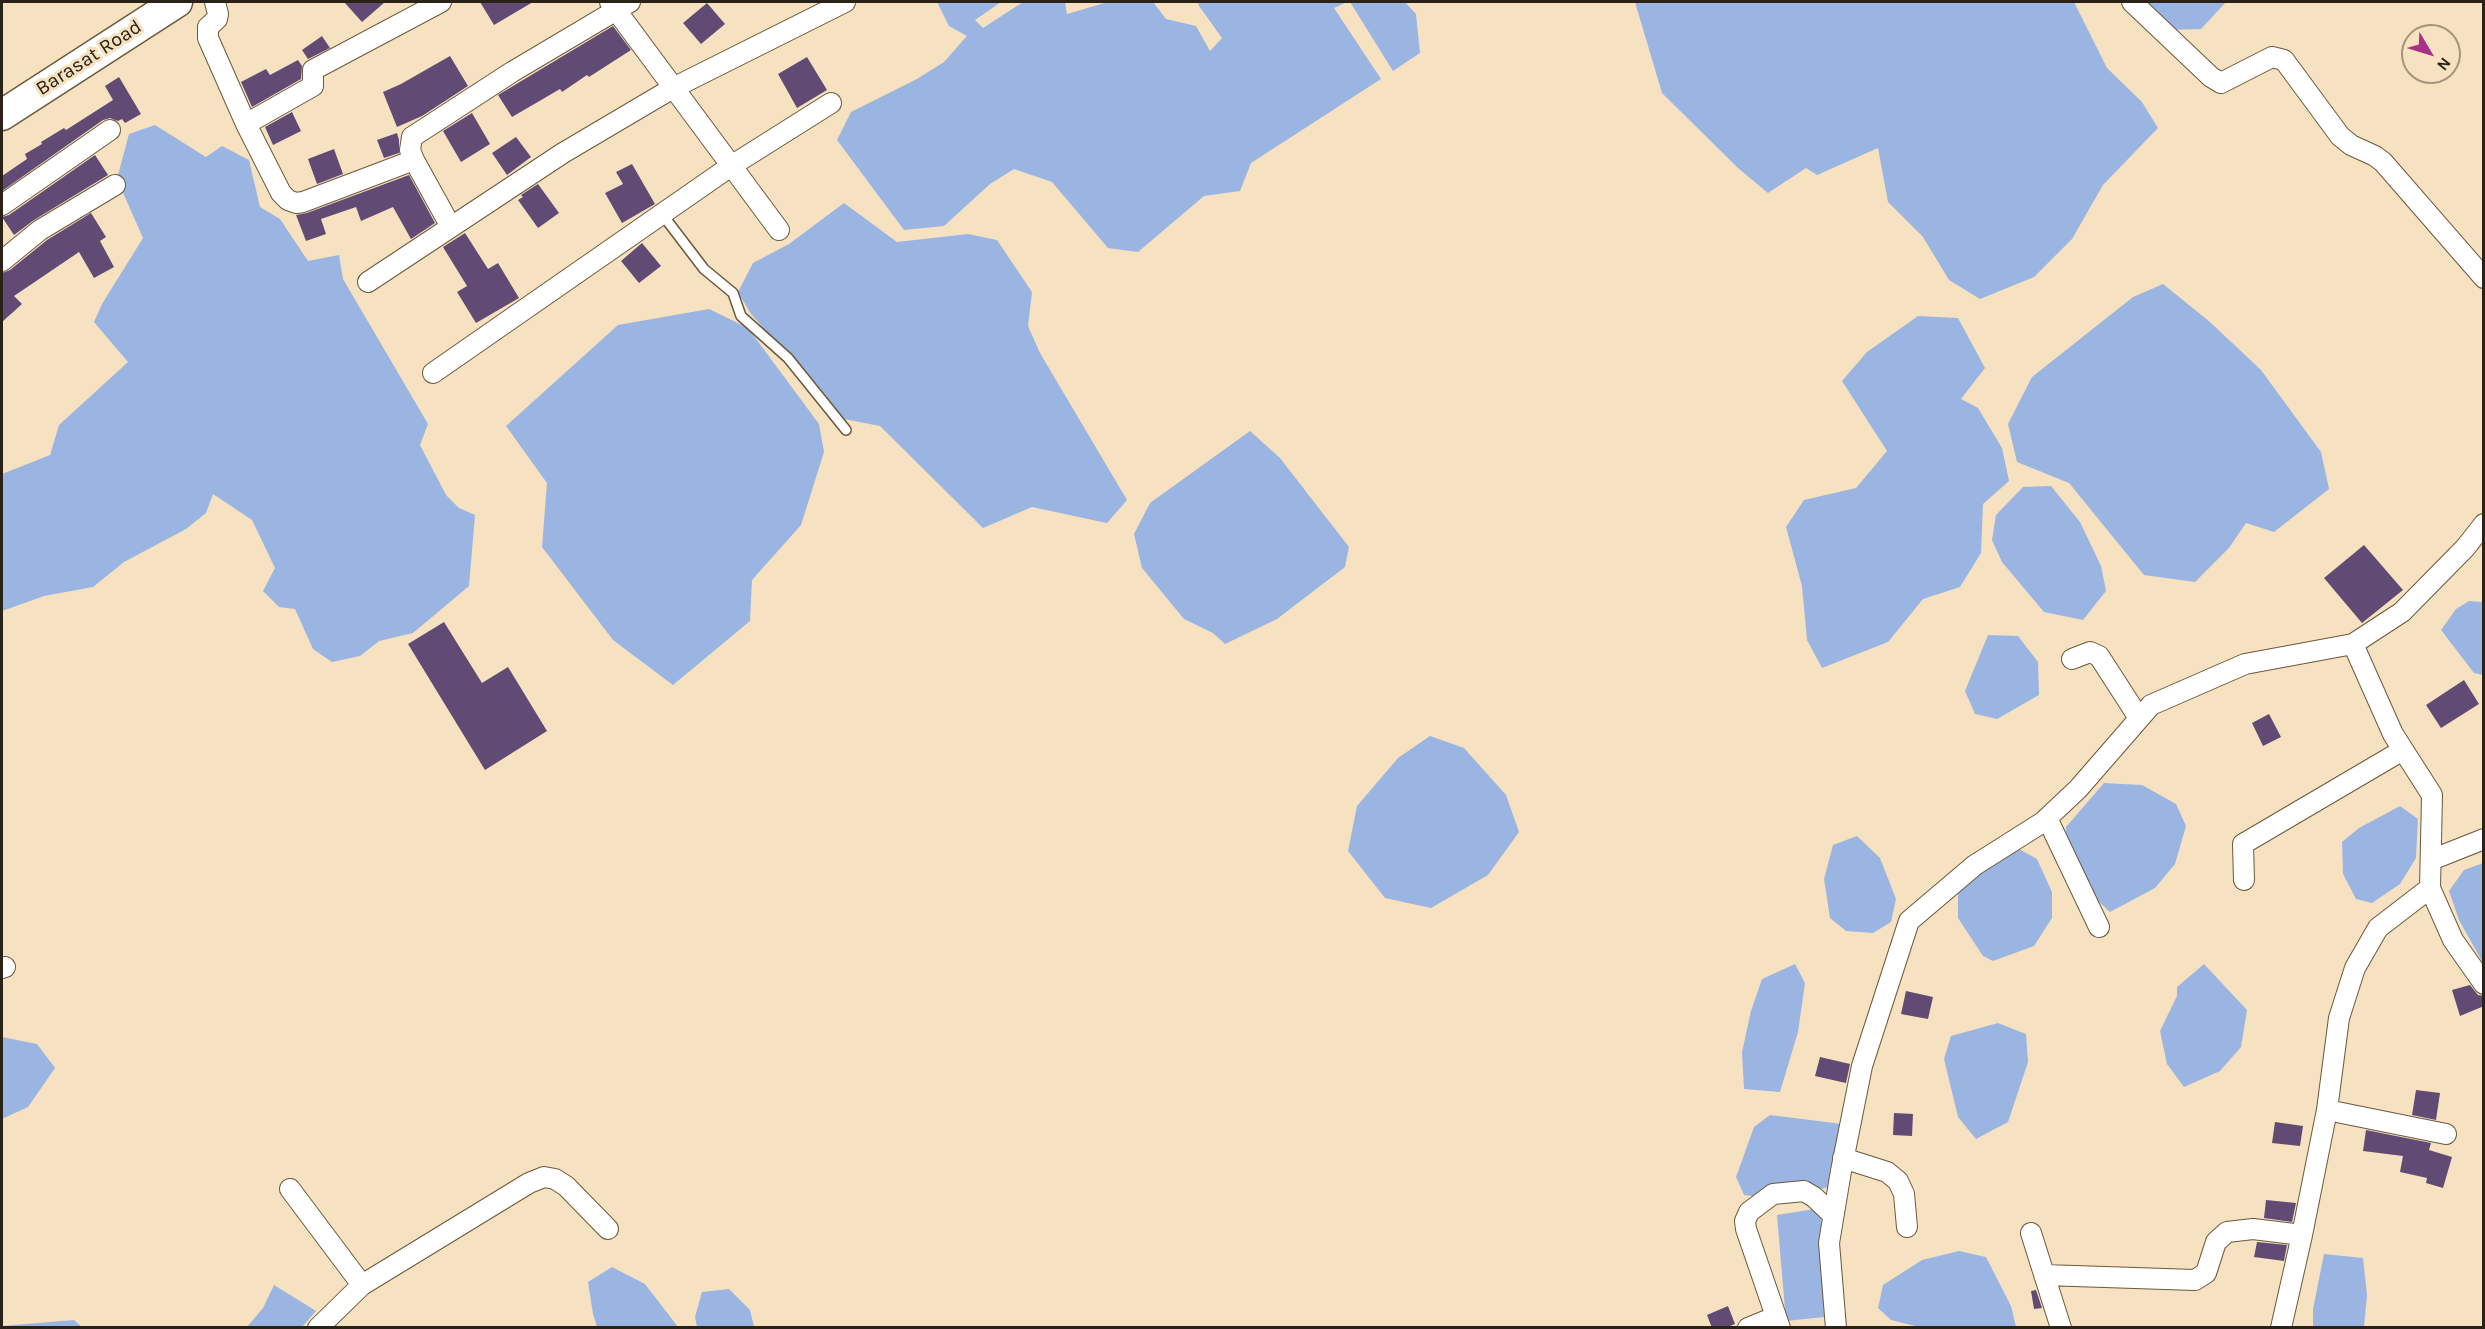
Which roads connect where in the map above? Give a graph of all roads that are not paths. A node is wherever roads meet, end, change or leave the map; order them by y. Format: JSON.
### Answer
{"nodes":[{"id":1,"x":177,"y":2,"type":"edge"},
{"id":2,"x":215,"y":2,"type":"edge"},
{"id":3,"x":441,"y":2,"type":"edge"},
{"id":4,"x":845,"y":2,"type":"edge"},
{"id":5,"x":2132,"y":2,"type":"edge"},
{"id":6,"x":619,"y":4,"type":"edge"},
{"id":7,"x":673,"y":88,"type":"junction"},
{"id":8,"x":831,"y":103,"type":"dead end"},
{"id":9,"x":2,"y":115,"type":"edge"},
{"id":10,"x":246,"y":124,"type":"junction"},
{"id":11,"x":110,"y":129,"type":"dead end"},
{"id":12,"x":414,"y":160,"type":"junction"},
{"id":13,"x":731,"y":166,"type":"junction"},
{"id":14,"x":115,"y":185,"type":"dead end"},
{"id":15,"x":2,"y":205,"type":"edge"},
{"id":16,"x":662,"y":214,"type":"junction"},
{"id":17,"x":452,"y":227,"type":"junction"},
{"id":18,"x":778,"y":230,"type":"dead end"},
{"id":19,"x":4,"y":253,"type":"edge"},
{"id":20,"x":2484,"y":278,"type":"edge"},
{"id":21,"x":369,"y":282,"type":"dead end"},
{"id":22,"x":433,"y":373,"type":"dead end"},
{"id":23,"x":846,"y":430,"type":"dead end"},
{"id":24,"x":2484,"y":524,"type":"edge"},
{"id":25,"x":2353,"y":644,"type":"junction"},
{"id":26,"x":2072,"y":659,"type":"dead end"},
{"id":27,"x":2139,"y":718,"type":"junction"},
{"id":28,"x":2403,"y":750,"type":"junction"},
{"id":29,"x":2047,"y":818,"type":"junction"},
{"id":30,"x":2484,"y":839,"type":"edge"},
{"id":31,"x":2431,"y":860,"type":"junction"},
{"id":32,"x":2244,"y":880,"type":"dead end"},
{"id":33,"x":2430,"y":888,"type":"junction"},
{"id":34,"x":2099,"y":927,"type":"dead end"},
{"id":35,"x":2484,"y":984,"type":"edge"},
{"id":36,"x":2327,"y":1110,"type":"junction"},
{"id":37,"x":2446,"y":1134,"type":"dead end"},
{"id":38,"x":1844,"y":1158,"type":"junction"},
{"id":39,"x":290,"y":1190,"type":"dead end"},
{"id":40,"x":1833,"y":1215,"type":"junction"},
{"id":41,"x":1907,"y":1227,"type":"dead end"},
{"id":42,"x":608,"y":1229,"type":"dead end"},
{"id":43,"x":2031,"y":1233,"type":"dead end"},
{"id":44,"x":2302,"y":1235,"type":"junction"},
{"id":45,"x":2044,"y":1275,"type":"junction"},
{"id":46,"x":362,"y":1285,"type":"junction"},
{"id":47,"x":1778,"y":1322,"type":"edge"},
{"id":48,"x":318,"y":1328,"type":"edge"},
{"id":49,"x":1748,"y":1328,"type":"edge"},
{"id":50,"x":1836,"y":1328,"type":"edge"},
{"id":51,"x":2061,"y":1328,"type":"edge"},
{"id":52,"x":2281,"y":1328,"type":"edge"}],
"edges":[{"from":1,"to":9,"type":"main road","name":"Barasat Road"},
{"from":2,"to":10,"type":"street"},
{"from":3,"to":10,"type":"street"},
{"from":4,"to":7,"type":"street"},
{"from":5,"to":20,"type":"street"},
{"from":6,"to":7,"type":"street"},
{"from":6,"to":12,"type":"street"},
{"from":7,"to":13,"type":"street"},
{"from":7,"to":17,"type":"street"},
{"from":8,"to":13,"type":"street"},
{"from":10,"to":12,"type":"street"},
{"from":11,"to":15,"type":"street"},
{"from":12,"to":17,"type":"street"},
{"from":13,"to":16,"type":"street"},
{"from":13,"to":18,"type":"street"},
{"from":14,"to":19,"type":"street"},
{"from":16,"to":22,"type":"street"},
{"from":16,"to":23,"type":"lane"},
{"from":17,"to":21,"type":"street"},
{"from":24,"to":25,"type":"street"},
{"from":25,"to":27,"type":"street"},
{"from":25,"to":28,"type":"street"},
{"from":26,"to":27,"type":"street"},
{"from":27,"to":29,"type":"street"},
{"from":28,"to":31,"type":"street"},
{"from":28,"to":32,"type":"street"},
{"from":29,"to":34,"type":"street"},
{"from":29,"to":38,"type":"street"},
{"from":30,"to":31,"type":"street"},
{"from":31,"to":33,"type":"street"},
{"from":33,"to":35,"type":"street"},
{"from":33,"to":36,"type":"street"},
{"from":36,"to":37,"type":"street"},
{"from":36,"to":44,"type":"street"},
{"from":38,"to":40,"type":"street"},
{"from":38,"to":41,"type":"street"},
{"from":39,"to":46,"type":"street"},
{"from":40,"to":47,"type":"street"},
{"from":40,"to":50,"type":"street"},
{"from":42,"to":46,"type":"street"},
{"from":43,"to":45,"type":"street"},
{"from":44,"to":45,"type":"street"},
{"from":44,"to":52,"type":"street"},
{"from":45,"to":51,"type":"street"},
{"from":46,"to":48,"type":"street"},
{"from":47,"to":49,"type":"street"}]}
